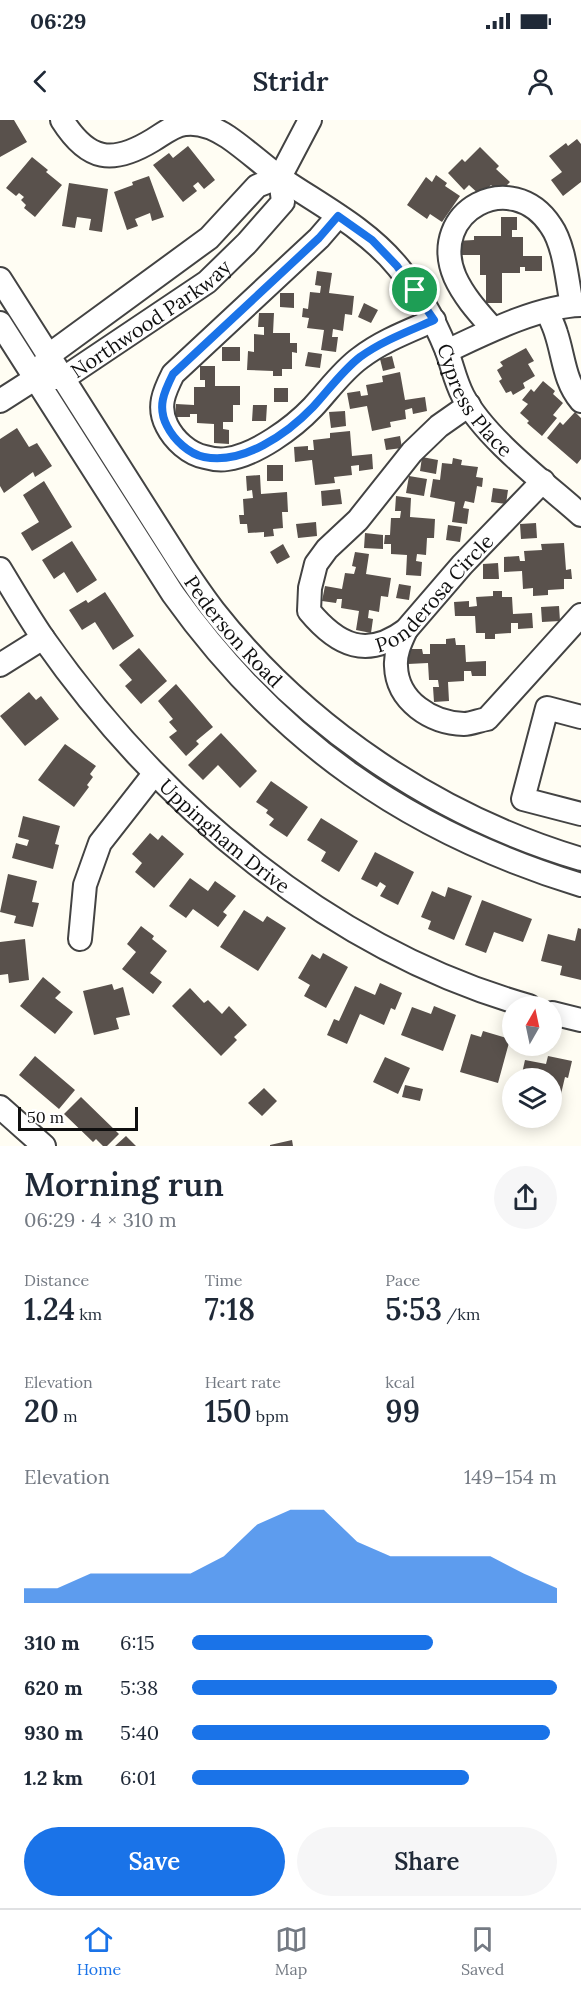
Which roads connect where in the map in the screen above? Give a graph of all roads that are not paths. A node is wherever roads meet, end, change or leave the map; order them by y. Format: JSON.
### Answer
{"nodes":[{"id":1,"x":62,"y":120,"type":"edge"},
{"id":2,"x":310,"y":120,"type":"edge"},
{"id":3,"x":280,"y":177,"type":"junction"},
{"id":4,"x":338,"y":216,"type":"junction"},
{"id":5,"x":0,"y":279,"type":"edge"},
{"id":6,"x":577,"y":305,"type":"edge"},
{"id":7,"x":547,"y":311,"type":"junction"},
{"id":8,"x":434,"y":320,"type":"junction"},
{"id":9,"x":0,"y":323,"type":"edge"},
{"id":10,"x":493,"y":330,"type":"junction"},
{"id":11,"x":447,"y":351,"type":"junction"},
{"id":12,"x":49,"y":355,"type":"junction"},
{"id":13,"x":36,"y":378,"type":"junction"},
{"id":14,"x":64,"y":378,"type":"junction"},
{"id":15,"x":0,"y":401,"type":"edge"},
{"id":16,"x":581,"y":401,"type":"edge"},
{"id":17,"x":469,"y":405,"type":"junction"},
{"id":18,"x":543,"y":481,"type":"junction"},
{"id":19,"x":581,"y":515,"type":"edge"},
{"id":20,"x":0,"y":569,"type":"edge"},
{"id":21,"x":581,"y":615,"type":"edge"},
{"id":22,"x":406,"y":630,"type":"junction"},
{"id":23,"x":43,"y":638,"type":"junction"},
{"id":24,"x":0,"y":665,"type":"edge"},
{"id":25,"x":581,"y":717,"type":"edge"},
{"id":26,"x":154,"y":774,"type":"junction"},
{"id":27,"x":581,"y":814,"type":"edge"},
{"id":28,"x":581,"y":859,"type":"edge"},
{"id":29,"x":581,"y":885,"type":"edge"},
{"id":30,"x":80,"y":939,"type":"dead end"},
{"id":31,"x":502,"y":998,"type":"edge"},
{"id":32,"x":562,"y":1015,"type":"edge"},
{"id":33,"x":581,"y":1020,"type":"edge"},
{"id":34,"x":0,"y":1107,"type":"edge"},
{"id":35,"x":44,"y":1146,"type":"edge"}],
"edges":[{"from":1,"to":3,"type":"street","name":"Cypress Place"},
{"from":2,"to":3,"type":"street","name":"Northwood Parkway"},
{"from":3,"to":4,"type":"street","name":"Cypress Place"},
{"from":3,"to":12,"type":"street","name":"Northwood Parkway"},
{"from":3,"to":14,"type":"street","name":"Northwood Parkway"},
{"from":4,"to":8,"type":"street","name":"Cypress Place"},
{"from":4,"to":8,"type":"street"},
{"from":5,"to":12,"type":"street","name":"Pederson Road"},
{"from":6,"to":7,"type":"street"},
{"from":6,"to":10,"type":"street"},
{"from":7,"to":10,"type":"street"},
{"from":7,"to":16,"type":"street"},
{"from":8,"to":11,"type":"street","name":"Cypress Place"},
{"from":9,"to":13,"type":"street","name":"Pederson Road"},
{"from":10,"to":11,"type":"street"},
{"from":11,"to":17,"type":"street","name":"Cypress Place"},
{"from":12,"to":13,"type":"street","name":"Northwood Parkway"},
{"from":12,"to":14,"type":"street","name":"Pederson Road"},
{"from":13,"to":14,"type":"street","name":"Northwood Parkway"},
{"from":13,"to":15,"type":"street"},
{"from":13,"to":29,"type":"street","name":"Pederson Road"},
{"from":14,"to":28,"type":"street","name":"Pederson Road"},
{"from":17,"to":18,"type":"street","name":"Cypress Place"},
{"from":17,"to":22,"type":"street","name":"Ponderosa Circle"},
{"from":18,"to":19,"type":"street","name":"Cypress Place"},
{"from":18,"to":22,"type":"street","name":"Ponderosa Circle"},
{"from":20,"to":23,"type":"street","name":"Uppingham Drive"},
{"from":21,"to":22,"type":"street"},
{"from":23,"to":24,"type":"street"},
{"from":23,"to":26,"type":"street","name":"Uppingham Drive"},
{"from":25,"to":27,"type":"street"},
{"from":26,"to":30,"type":"street"},
{"from":26,"to":31,"type":"street","name":"Uppingham Drive"},
{"from":32,"to":33,"type":"street"},
{"from":34,"to":35,"type":"street"}]}
